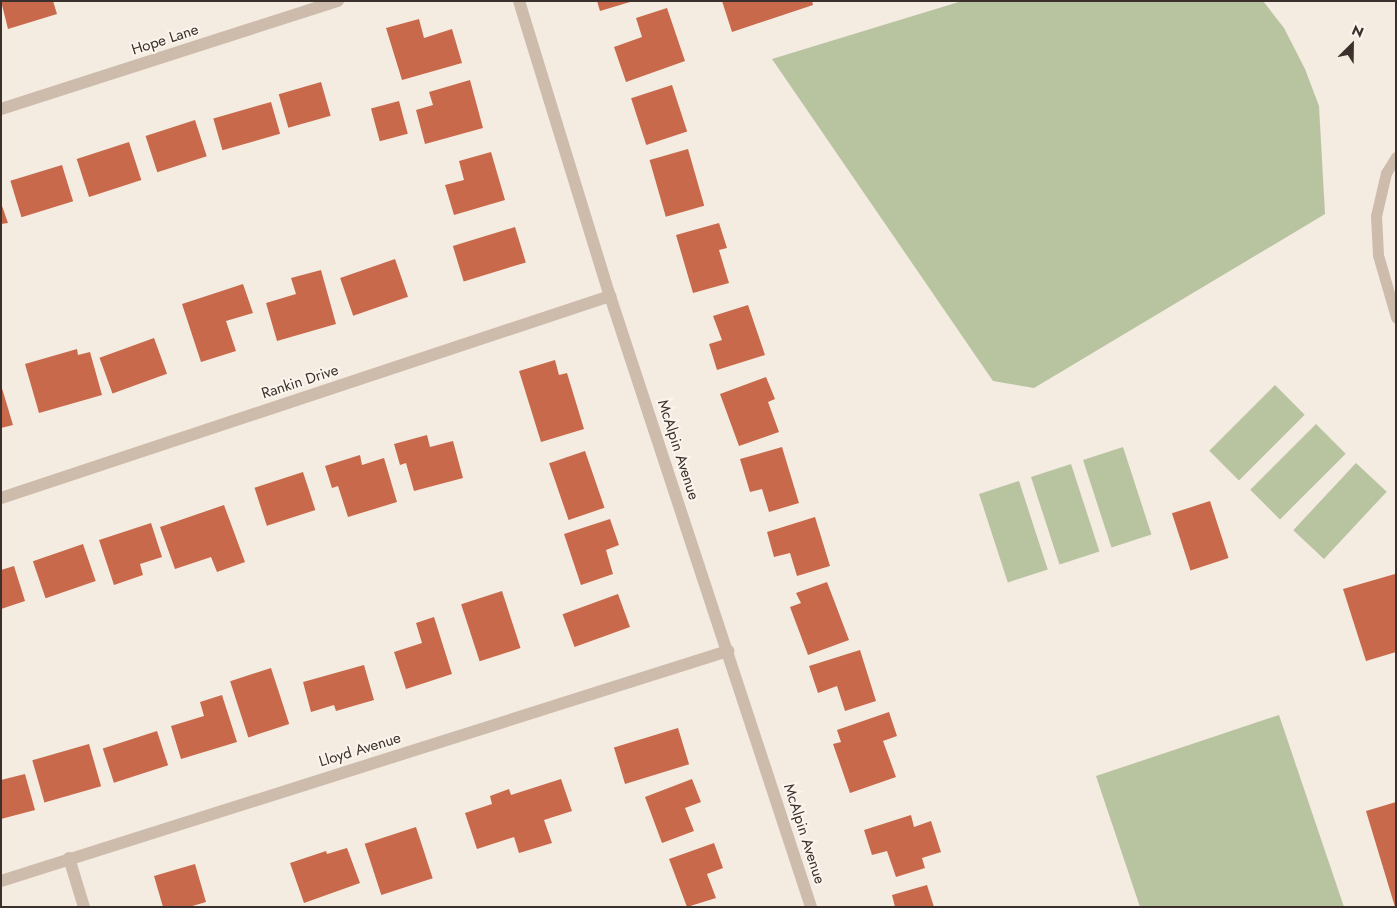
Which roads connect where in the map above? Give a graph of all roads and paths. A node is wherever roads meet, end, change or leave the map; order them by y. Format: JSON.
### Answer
{"nodes":[{"id":1,"x":338,"y":1,"type":"edge"},
{"id":2,"x":519,"y":1,"type":"edge"},
{"id":3,"x":315,"y":5,"type":"edge"},
{"id":4,"x":1,"y":109,"type":"edge"},
{"id":5,"x":1396,"y":157,"type":"edge"},
{"id":6,"x":1392,"y":292,"type":"edge"},
{"id":7,"x":610,"y":296,"type":"junction"},
{"id":8,"x":1396,"y":317,"type":"edge"},
{"id":9,"x":1,"y":498,"type":"edge"},
{"id":10,"x":728,"y":651,"type":"junction"},
{"id":11,"x":69,"y":858,"type":"junction"},
{"id":12,"x":1,"y":880,"type":"edge"},
{"id":13,"x":84,"y":907,"type":"edge"},
{"id":14,"x":811,"y":907,"type":"edge"}],
"edges":[{"from":1,"to":3,"type":"street","name":"Hope Lane"},
{"from":2,"to":7,"type":"street","name":"McAlpin Avenue"},
{"from":3,"to":4,"type":"street","name":"Hope Lane"},
{"from":5,"to":6,"type":"lane"},
{"from":6,"to":8,"type":"lane"},
{"from":7,"to":9,"type":"street","name":"Rankin Drive"},
{"from":7,"to":10,"type":"street","name":"McAlpin Avenue"},
{"from":10,"to":11,"type":"street","name":"Lloyd Avenue"},
{"from":10,"to":14,"type":"street","name":"McAlpin Avenue"},
{"from":11,"to":12,"type":"street","name":"Lloyd Avenue"},
{"from":11,"to":13,"type":"street"}]}
